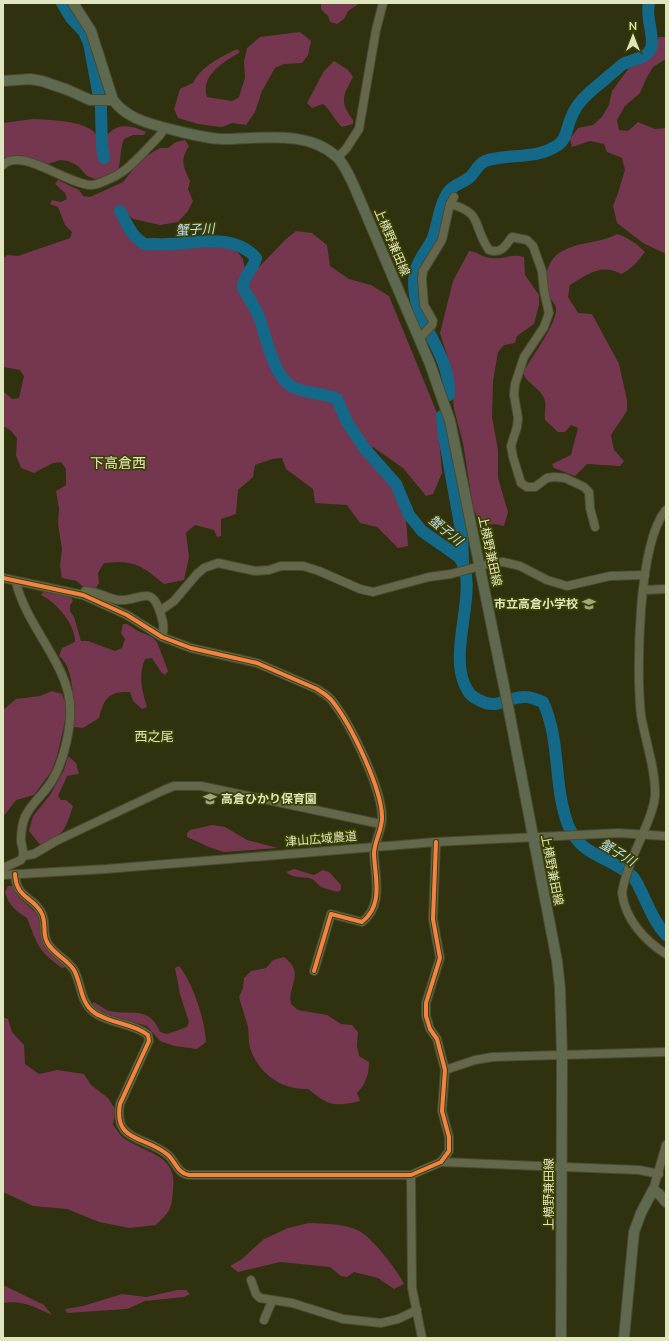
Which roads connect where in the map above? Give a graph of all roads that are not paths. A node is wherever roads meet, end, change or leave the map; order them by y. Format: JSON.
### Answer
{"nodes":[{"id":1,"x":73,"y":3,"type":"edge"},
{"id":2,"x":383,"y":3,"type":"edge"},
{"id":3,"x":3,"y":81,"type":"edge"},
{"id":4,"x":105,"y":100,"type":"junction"},
{"id":5,"x":165,"y":128,"type":"junction"},
{"id":6,"x":337,"y":158,"type":"junction"},
{"id":7,"x":3,"y":165,"type":"edge"},
{"id":8,"x":422,"y":337,"type":"junction"},
{"id":9,"x":666,"y":510,"type":"edge"},
{"id":10,"x":595,"y":527,"type":"dead end"},
{"id":11,"x":480,"y":566,"type":"junction"},
{"id":12,"x":645,"y":575,"type":"junction"},
{"id":13,"x":3,"y":578,"type":"edge"},
{"id":14,"x":16,"y":582,"type":"junction"},
{"id":15,"x":666,"y":589,"type":"edge"},
{"id":16,"x":644,"y":590,"type":"junction"},
{"id":17,"x":83,"y":595,"type":"junction"},
{"id":18,"x":160,"y":611,"type":"junction"},
{"id":19,"x":162,"y":637,"type":"junction"},
{"id":20,"x":381,"y":824,"type":"junction"},
{"id":21,"x":643,"y":833,"type":"junction"},
{"id":22,"x":666,"y":836,"type":"edge"},
{"id":23,"x":532,"y":837,"type":"junction"},
{"id":24,"x":436,"y":842,"type":"junction"},
{"id":25,"x":375,"y":847,"type":"junction"},
{"id":26,"x":23,"y":856,"type":"junction"},
{"id":27,"x":3,"y":868,"type":"edge"},
{"id":28,"x":15,"y":874,"type":"junction"},
{"id":29,"x":3,"y":875,"type":"edge"},
{"id":30,"x":666,"y":954,"type":"edge"},
{"id":31,"x":314,"y":971,"type":"dead end"},
{"id":32,"x":666,"y":1052,"type":"edge"},
{"id":33,"x":562,"y":1056,"type":"junction"},
{"id":34,"x":445,"y":1070,"type":"junction"},
{"id":35,"x":666,"y":1146,"type":"edge"},
{"id":36,"x":442,"y":1162,"type":"junction"},
{"id":37,"x":562,"y":1166,"type":"junction"},
{"id":38,"x":659,"y":1174,"type":"junction"},
{"id":39,"x":410,"y":1175,"type":"junction"},
{"id":40,"x":654,"y":1190,"type":"junction"},
{"id":41,"x":666,"y":1202,"type":"edge"},
{"id":42,"x":251,"y":1280,"type":"dead end"},
{"id":43,"x":272,"y":1301,"type":"junction"},
{"id":44,"x":417,"y":1310,"type":"junction"},
{"id":45,"x":264,"y":1320,"type":"dead end"},
{"id":46,"x":422,"y":1338,"type":"edge"},
{"id":47,"x":561,"y":1338,"type":"edge"},
{"id":48,"x":624,"y":1338,"type":"edge"}],
"edges":[{"from":1,"to":4,"type":"main road","name":"上横野兼田線"},
{"from":2,"to":6,"type":"street"},
{"from":3,"to":4,"type":"main road"},
{"from":4,"to":5,"type":"main road","name":"上横野兼田線"},
{"from":5,"to":6,"type":"main road","name":"上横野兼田線"},
{"from":5,"to":7,"type":"street"},
{"from":6,"to":8,"type":"main road","name":"上横野兼田線"},
{"from":8,"to":10,"type":"street"},
{"from":8,"to":11,"type":"main road","name":"上横野兼田線"},
{"from":9,"to":12,"type":"street"},
{"from":11,"to":12,"type":"street"},
{"from":11,"to":18,"type":"street"},
{"from":11,"to":23,"type":"main road","name":"上横野兼田線"},
{"from":12,"to":16,"type":"street"},
{"from":13,"to":14,"type":"street"},
{"from":14,"to":17,"type":"street"},
{"from":14,"to":26,"type":"street"},
{"from":15,"to":16,"type":"street"},
{"from":16,"to":21,"type":"street"},
{"from":17,"to":18,"type":"street"},
{"from":17,"to":19,"type":"street"},
{"from":18,"to":19,"type":"street"},
{"from":19,"to":20,"type":"street"},
{"from":20,"to":25,"type":"street"},
{"from":20,"to":26,"type":"street"},
{"from":21,"to":22,"type":"street","name":"津山広域農道"},
{"from":21,"to":23,"type":"street","name":"津山広域農道"},
{"from":21,"to":30,"type":"street"},
{"from":23,"to":24,"type":"street","name":"津山広域農道"},
{"from":23,"to":33,"type":"main road","name":"上横野兼田線"},
{"from":24,"to":25,"type":"street","name":"津山広域農道"},
{"from":24,"to":34,"type":"street"},
{"from":25,"to":28,"type":"street","name":"津山広域農道"},
{"from":25,"to":31,"type":"street"},
{"from":26,"to":27,"type":"street"},
{"from":28,"to":29,"type":"street","name":"津山広域農道"},
{"from":28,"to":39,"type":"street"},
{"from":32,"to":33,"type":"street"},
{"from":33,"to":34,"type":"street"},
{"from":33,"to":37,"type":"main road","name":"上横野兼田線"},
{"from":34,"to":36,"type":"street"},
{"from":35,"to":38,"type":"street"},
{"from":36,"to":37,"type":"street"},
{"from":36,"to":39,"type":"street"},
{"from":37,"to":38,"type":"street"},
{"from":37,"to":47,"type":"main road","name":"上横野兼田線"},
{"from":38,"to":40,"type":"street"},
{"from":39,"to":44,"type":"street"},
{"from":40,"to":41,"type":"main road"},
{"from":40,"to":48,"type":"main road"},
{"from":42,"to":43,"type":"street"},
{"from":43,"to":44,"type":"street"},
{"from":43,"to":45,"type":"street"},
{"from":44,"to":46,"type":"street"}]}
